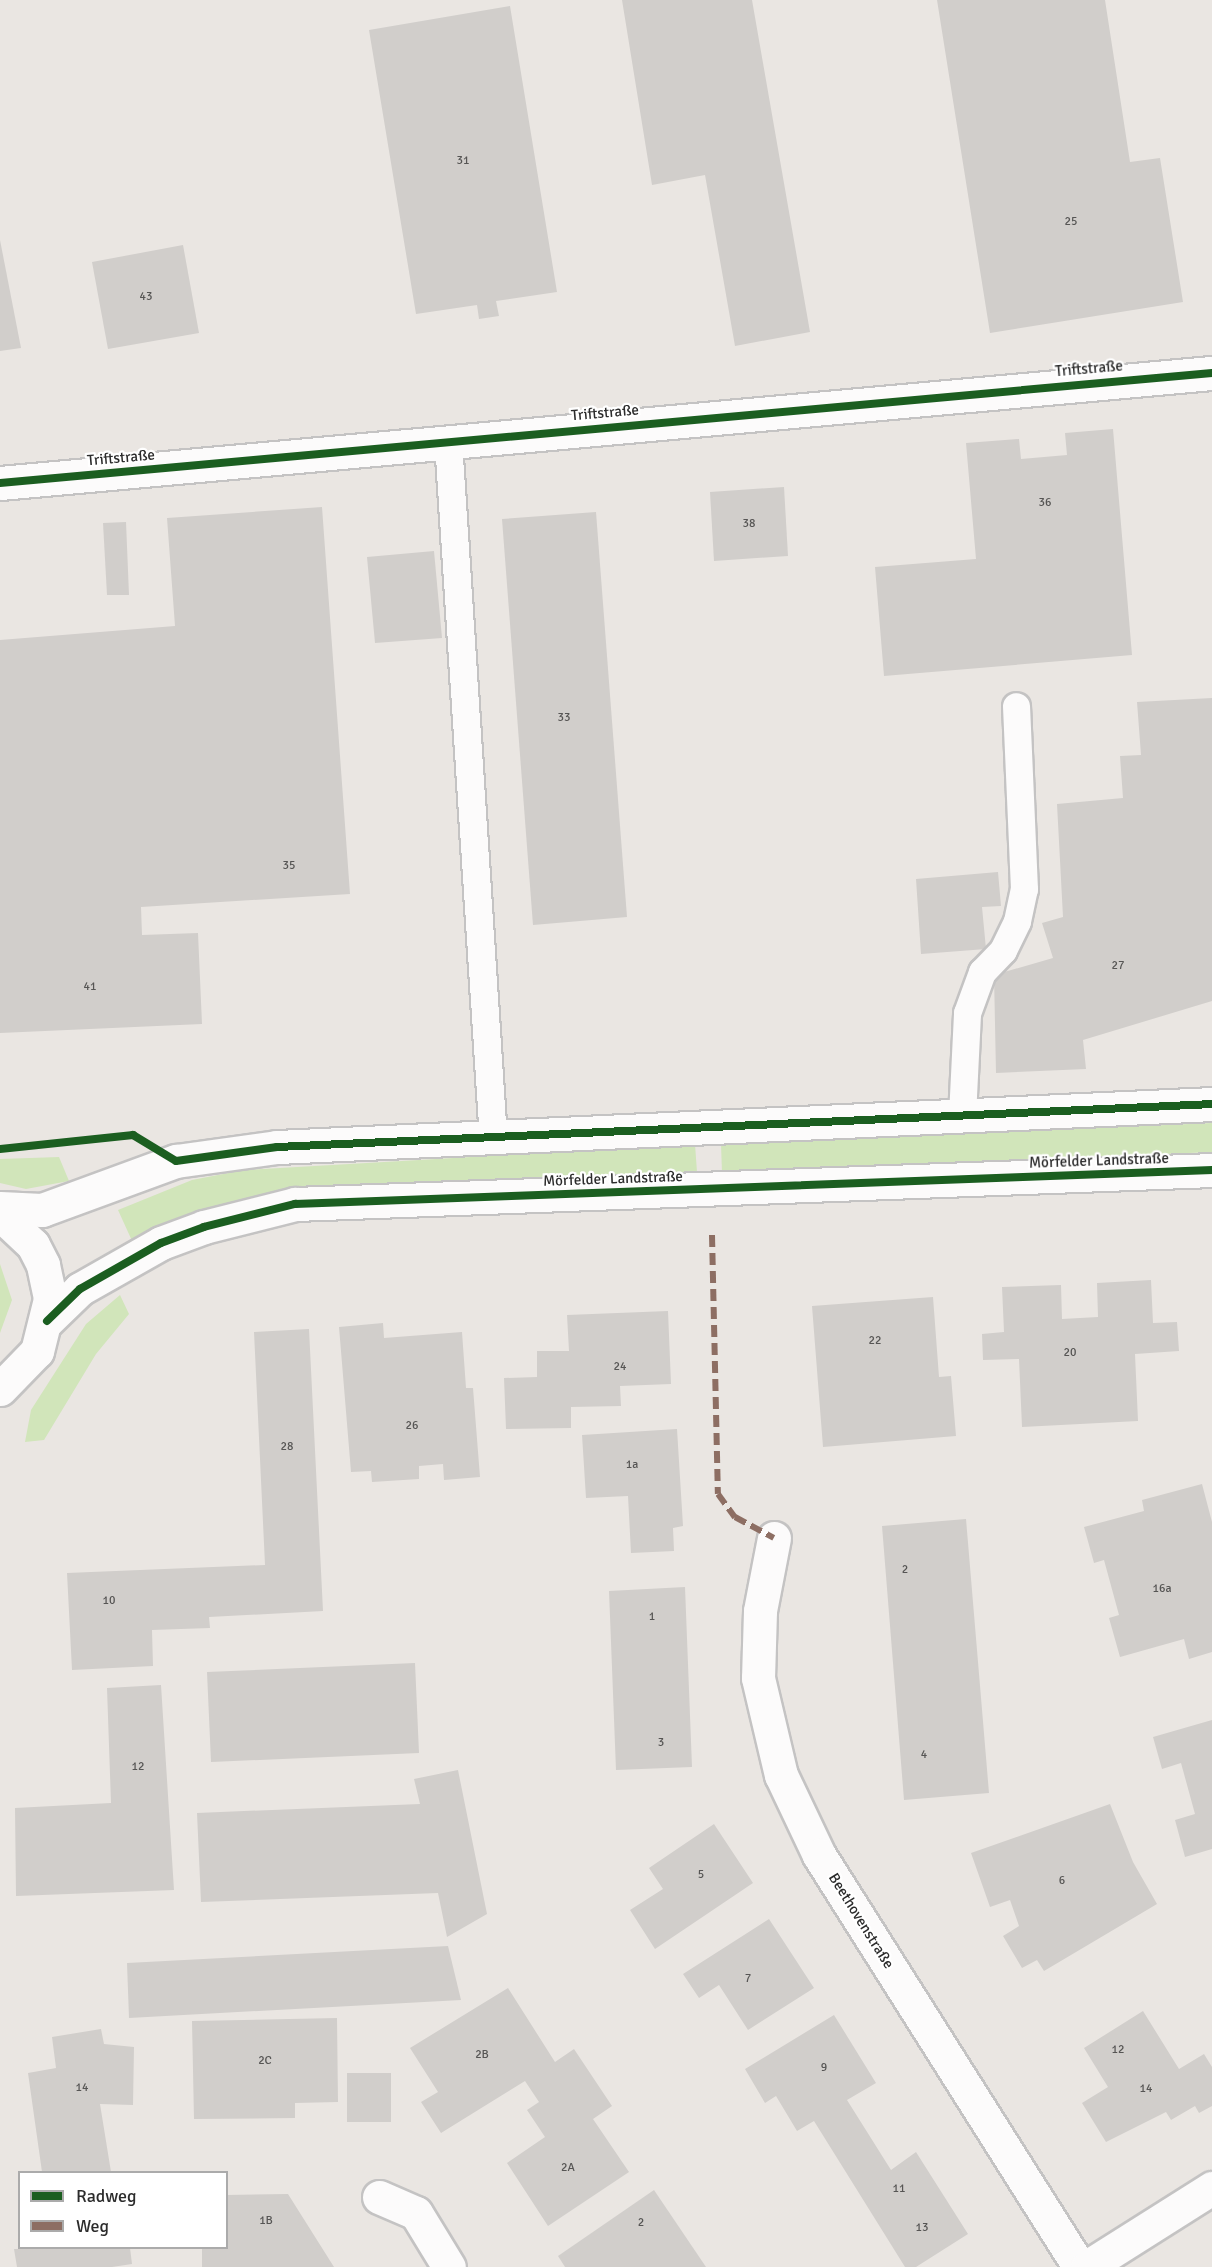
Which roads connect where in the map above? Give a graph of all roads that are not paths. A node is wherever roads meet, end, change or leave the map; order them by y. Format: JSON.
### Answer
{"nodes":[{"id":1,"x":1212,"y":373,"type":"edge"},
{"id":2,"x":448,"y":441,"type":"junction"},
{"id":3,"x":0,"y":483,"type":"edge"},
{"id":4,"x":1016,"y":706,"type":"dead end"},
{"id":5,"x":1212,"y":1104,"type":"edge"},
{"id":6,"x":962,"y":1116,"type":"junction"},
{"id":7,"x":494,"y":1139,"type":"junction"},
{"id":8,"x":1212,"y":1170,"type":"edge"},
{"id":9,"x":0,"y":1208,"type":"edge"},
{"id":10,"x":0,"y":1214,"type":"edge"},
{"id":11,"x":47,"y":1321,"type":"junction"},
{"id":12,"x":0,"y":1390,"type":"edge"},
{"id":13,"x":774,"y":1538,"type":"dead end"},
{"id":14,"x":1212,"y":2188,"type":"edge"},
{"id":15,"x":379,"y":2197,"type":"dead end"},
{"id":16,"x":449,"y":2267,"type":"edge"},
{"id":17,"x":1079,"y":2267,"type":"edge"},
{"id":18,"x":1086,"y":2267,"type":"edge"}],
"edges":[{"from":1,"to":2,"type":"main road","name":"Triftstraße"},
{"from":2,"to":3,"type":"main road","name":"Triftstraße"},
{"from":2,"to":7,"type":"lane"},
{"from":4,"to":6,"type":"lane"},
{"from":5,"to":6,"type":"main road"},
{"from":6,"to":7,"type":"main road"},
{"from":7,"to":9,"type":"main road"},
{"from":8,"to":11,"type":"main road","name":"Mörfelder Landstraße"},
{"from":10,"to":11,"type":"main road","name":"Mörfelder Landstraße"},
{"from":11,"to":12,"type":"main road","name":"Mörfelder Landstraße"},
{"from":13,"to":17,"type":"main road","name":"Beethovenstraße"},
{"from":14,"to":18,"type":"main road"},
{"from":15,"to":16,"type":"main road"}]}
